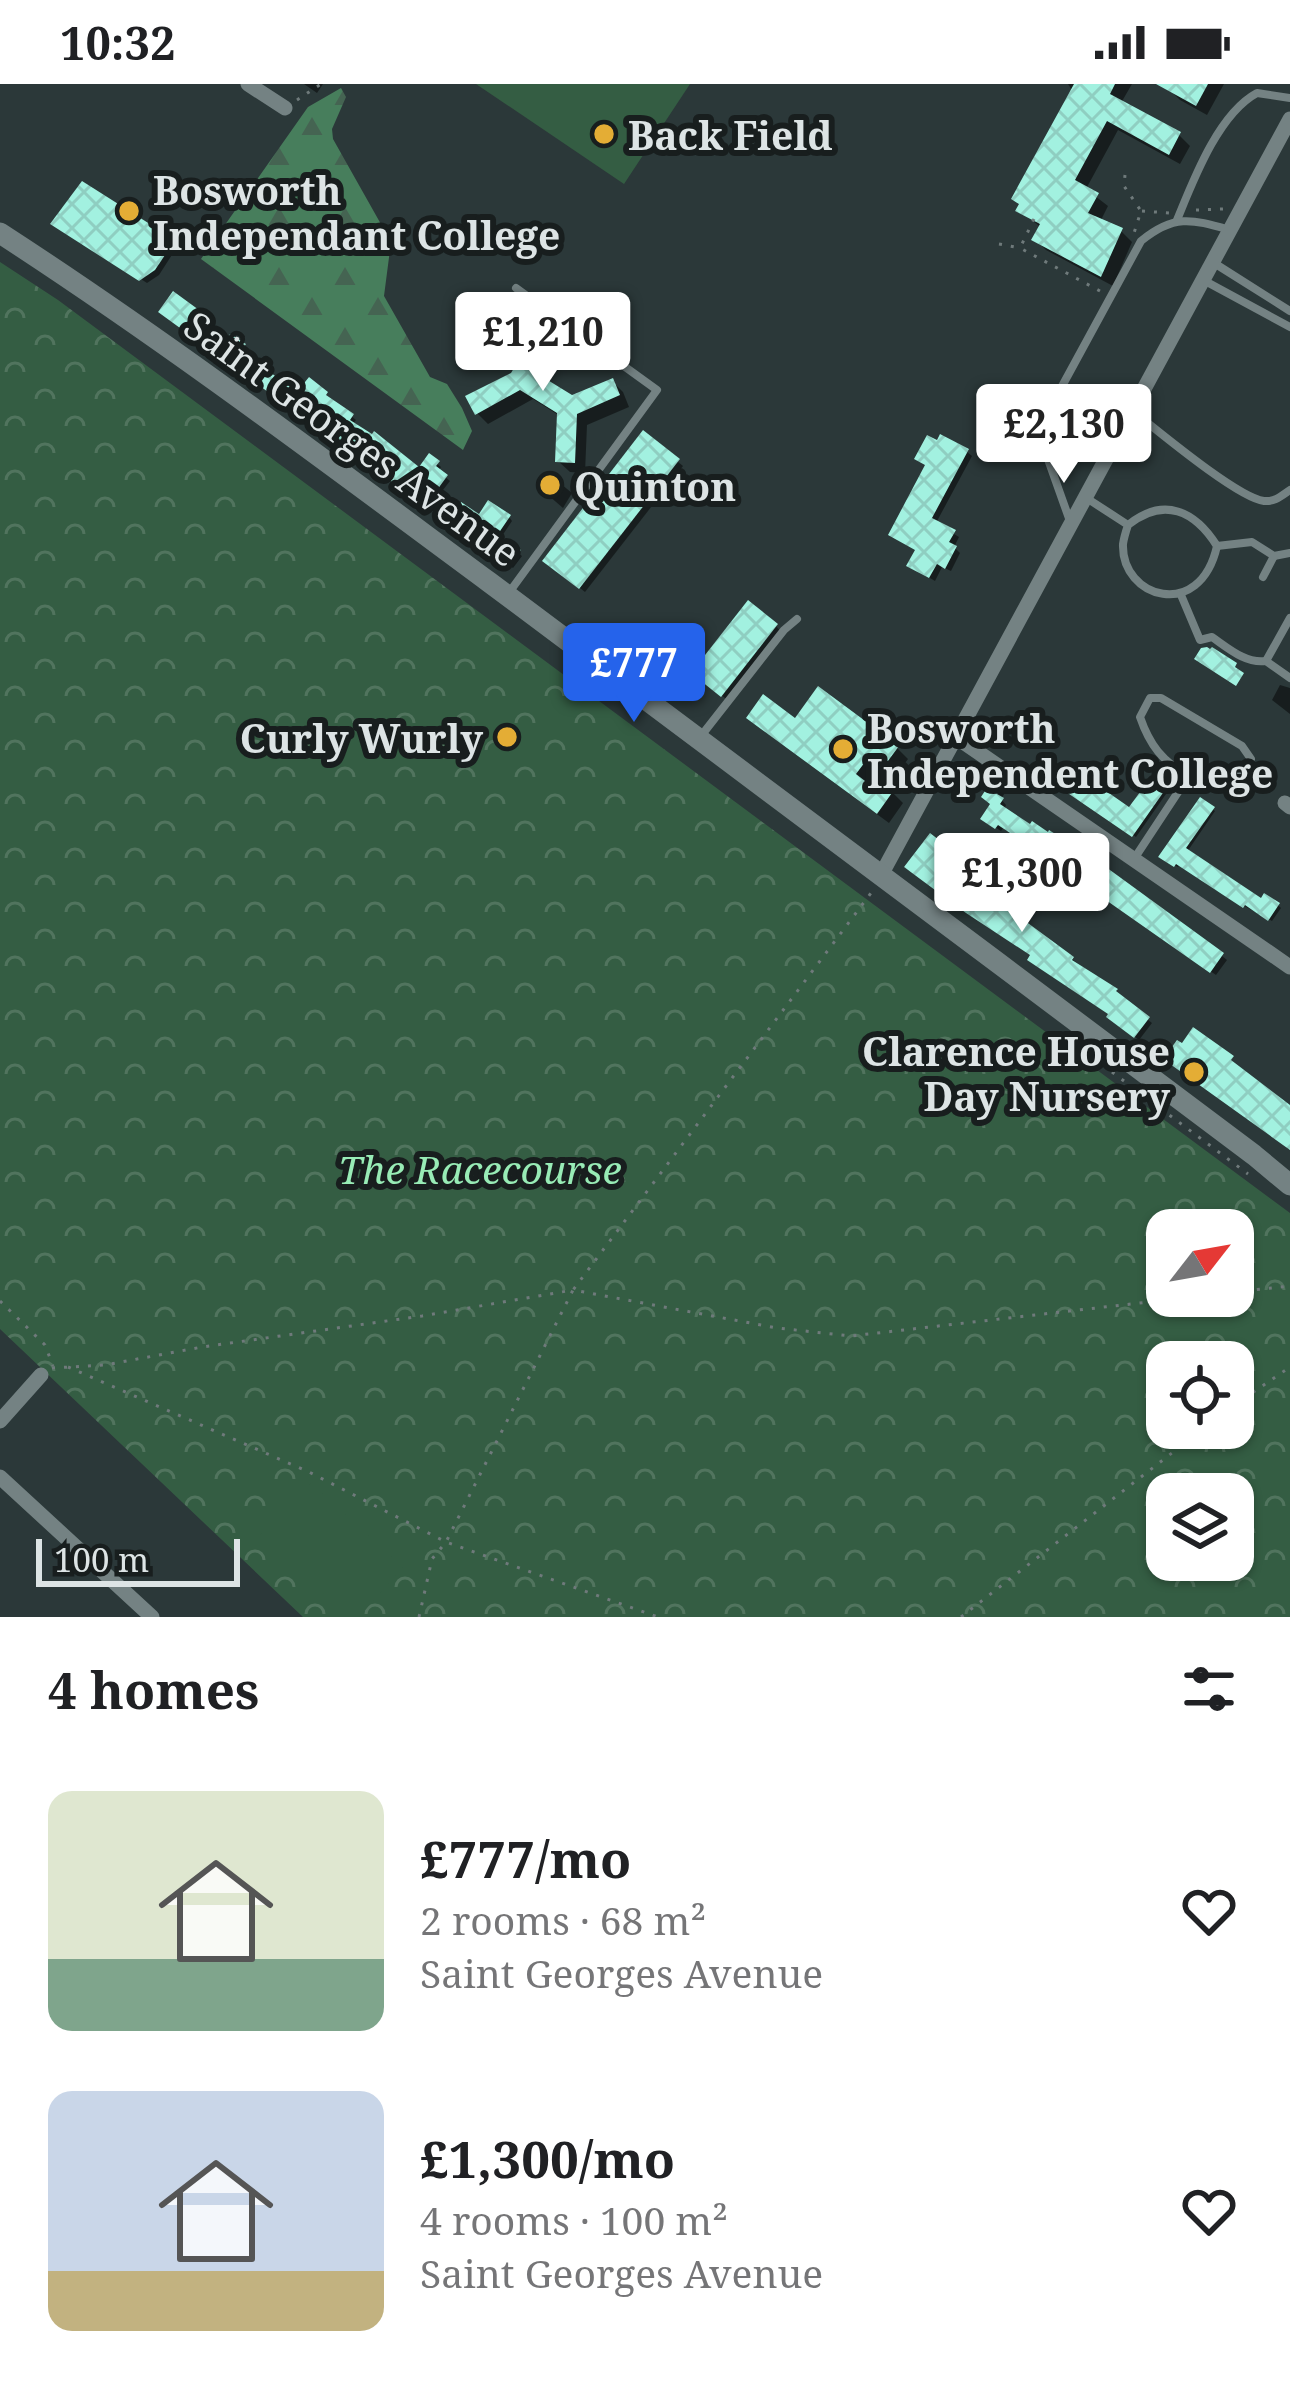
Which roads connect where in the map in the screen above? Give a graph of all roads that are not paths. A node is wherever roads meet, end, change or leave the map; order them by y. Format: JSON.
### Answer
{"nodes":[{"id":1,"x":248,"y":84,"type":"edge"},
{"id":2,"x":1290,"y":98,"type":"edge"},
{"id":3,"x":285,"y":108,"type":"road end"},
{"id":4,"x":1290,"y":119,"type":"edge"},
{"id":5,"x":1177,"y":220,"type":"junction"},
{"id":6,"x":1231,"y":230,"type":"junction"},
{"id":7,"x":0,"y":233,"type":"edge"},
{"id":8,"x":1213,"y":262,"type":"junction"},
{"id":9,"x":1203,"y":280,"type":"junction"},
{"id":10,"x":516,"y":288,"type":"dead end"},
{"id":11,"x":1290,"y":310,"type":"edge"},
{"id":12,"x":1290,"y":327,"type":"edge"},
{"id":13,"x":1134,"y":412,"type":"junction"},
{"id":14,"x":1290,"y":490,"type":"edge"},
{"id":15,"x":1086,"y":498,"type":"junction"},
{"id":16,"x":1128,"y":525,"type":"junction"},
{"id":17,"x":1072,"y":526,"type":"junction"},
{"id":18,"x":1217,"y":546,"type":"junction"},
{"id":19,"x":1290,"y":553,"type":"edge"},
{"id":20,"x":1274,"y":556,"type":"junction"},
{"id":21,"x":1264,"y":577,"type":"dead end"},
{"id":22,"x":507,"y":595,"type":"junction"},
{"id":23,"x":1181,"y":595,"type":"junction"},
{"id":24,"x":1290,"y":618,"type":"edge"},
{"id":25,"x":797,"y":619,"type":"dead end"},
{"id":26,"x":1266,"y":661,"type":"junction"},
{"id":27,"x":1290,"y":678,"type":"edge"},
{"id":28,"x":956,"y":736,"type":"junction"},
{"id":29,"x":700,"y":738,"type":"junction"},
{"id":30,"x":1188,"y":777,"type":"junction"},
{"id":31,"x":1133,"y":860,"type":"junction"},
{"id":32,"x":876,"y":884,"type":"junction"},
{"id":33,"x":1290,"y":967,"type":"edge"},
{"id":34,"x":1289,"y":1183,"type":"edge"},
{"id":35,"x":41,"y":1376,"type":"dead end"},
{"id":36,"x":0,"y":1421,"type":"edge"},
{"id":37,"x":0,"y":1477,"type":"edge"},
{"id":38,"x":152,"y":1617,"type":"edge"}],
"edges":[{"from":1,"to":3,"type":"street"},
{"from":2,"to":5,"type":"lane"},
{"from":4,"to":6,"type":"street"},
{"from":5,"to":6,"type":"lane"},
{"from":5,"to":17,"type":"lane"},
{"from":6,"to":8,"type":"street"},
{"from":7,"to":22,"type":"street","name":"Saint Georges Avenue"},
{"from":8,"to":9,"type":"street"},
{"from":8,"to":11,"type":"lane"},
{"from":9,"to":12,"type":"lane"},
{"from":9,"to":13,"type":"street"},
{"from":10,"to":22,"type":"lane"},
{"from":13,"to":14,"type":"lane"},
{"from":13,"to":15,"type":"street"},
{"from":15,"to":16,"type":"lane"},
{"from":15,"to":17,"type":"street"},
{"from":16,"to":18,"type":"lane"},
{"from":16,"to":23,"type":"lane"},
{"from":17,"to":28,"type":"street"},
{"from":18,"to":20,"type":"lane"},
{"from":18,"to":23,"type":"lane"},
{"from":19,"to":20,"type":"lane"},
{"from":20,"to":21,"type":"lane"},
{"from":22,"to":29,"type":"street","name":"Saint Georges Avenue"},
{"from":23,"to":26,"type":"lane"},
{"from":24,"to":26,"type":"lane"},
{"from":25,"to":29,"type":"lane"},
{"from":26,"to":27,"type":"lane"},
{"from":28,"to":31,"type":"street"},
{"from":28,"to":32,"type":"street"},
{"from":29,"to":32,"type":"street","name":"Saint Georges Avenue"},
{"from":30,"to":30,"type":"lane"},
{"from":30,"to":31,"type":"lane"},
{"from":31,"to":33,"type":"street"},
{"from":32,"to":34,"type":"street","name":"Saint Georges Avenue"},
{"from":35,"to":36,"type":"street"},
{"from":37,"to":38,"type":"street"}]}
